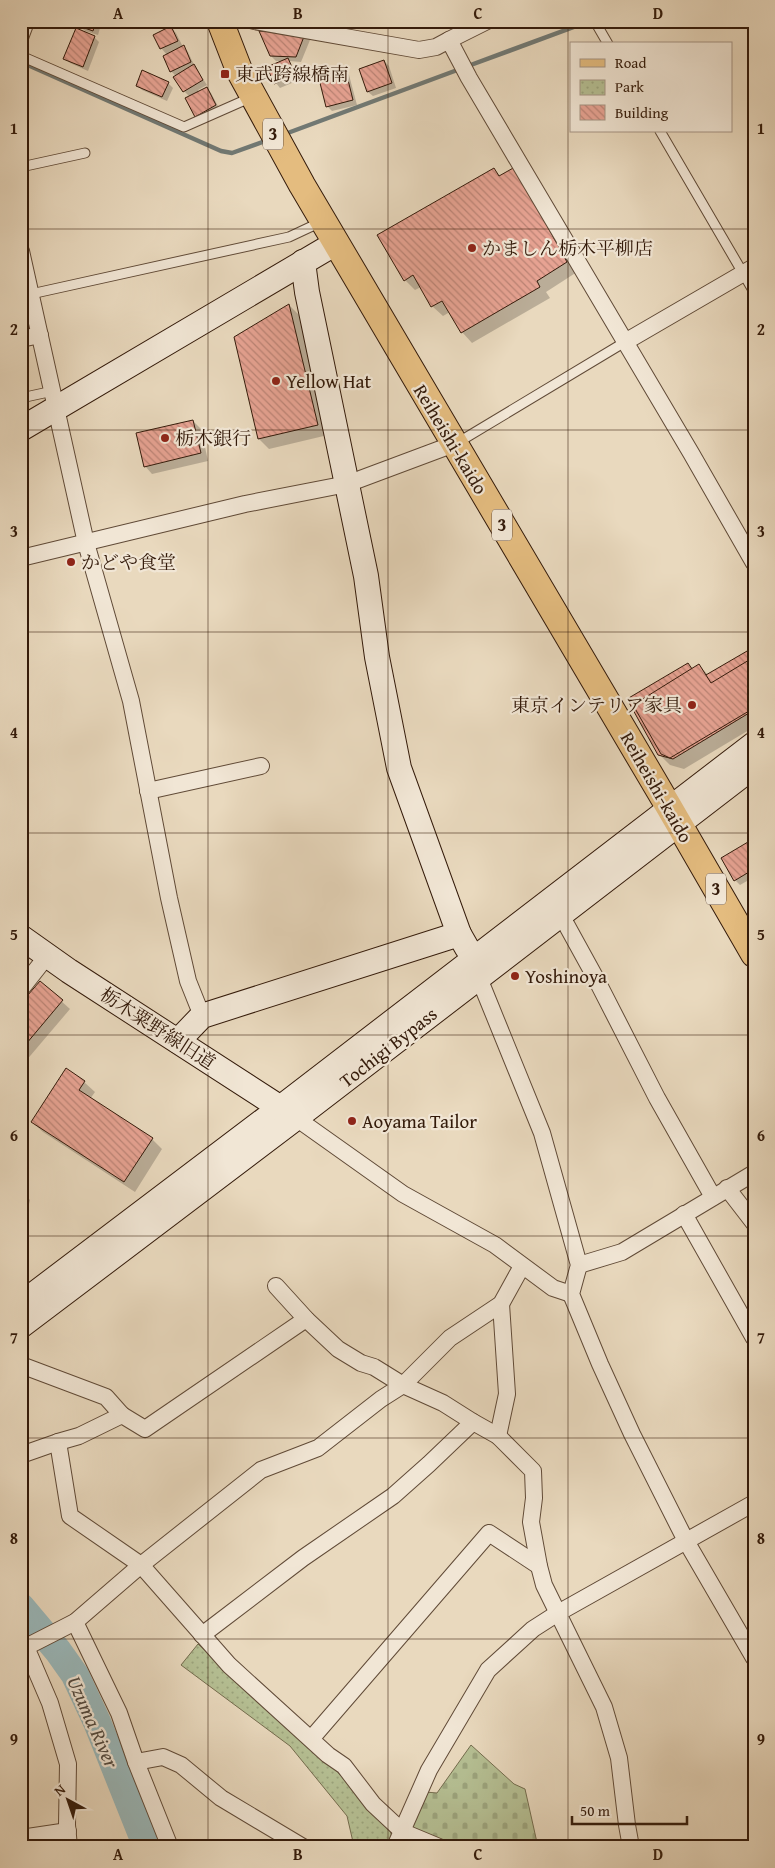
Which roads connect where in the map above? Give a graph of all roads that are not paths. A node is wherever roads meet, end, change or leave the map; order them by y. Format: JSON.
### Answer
{"nodes":[{"id":1,"x":30,"y":21,"type":"edge"},
{"id":2,"x":254,"y":21,"type":"edge"},
{"id":3,"x":487,"y":21,"type":"edge"},
{"id":4,"x":225,"y":23,"type":"edge"},
{"id":5,"x":597,"y":25,"type":"dead end"},
{"id":6,"x":449,"y":40,"type":"junction"},
{"id":7,"x":607,"y":42,"type":"edge"},
{"id":8,"x":21,"y":45,"type":"edge"},
{"id":9,"x":21,"y":56,"type":"edge"},
{"id":10,"x":253,"y":97,"type":"junction"},
{"id":11,"x":661,"y":132,"type":"edge"},
{"id":12,"x":85,"y":153,"type":"dead end"},
{"id":13,"x":21,"y":167,"type":"edge"},
{"id":14,"x":329,"y":232,"type":"junction"},
{"id":15,"x":22,"y":257,"type":"edge"},
{"id":16,"x":303,"y":262,"type":"junction"},
{"id":17,"x":748,"y":270,"type":"edge"},
{"id":18,"x":754,"y":292,"type":"edge"},
{"id":19,"x":31,"y":294,"type":"junction"},
{"id":20,"x":40,"y":335,"type":"junction"},
{"id":21,"x":21,"y":339,"type":"edge"},
{"id":22,"x":625,"y":342,"type":"junction"},
{"id":23,"x":21,"y":398,"type":"edge"},
{"id":24,"x":55,"y":400,"type":"junction"},
{"id":25,"x":21,"y":429,"type":"edge"},
{"id":26,"x":454,"y":444,"type":"junction"},
{"id":27,"x":347,"y":484,"type":"junction"},
{"id":28,"x":86,"y":543,"type":"junction"},
{"id":29,"x":21,"y":558,"type":"edge"},
{"id":30,"x":754,"y":562,"type":"edge"},
{"id":31,"x":754,"y":744,"type":"edge"},
{"id":32,"x":261,"y":766,"type":"dead end"},
{"id":33,"x":754,"y":766,"type":"edge"},
{"id":34,"x":148,"y":791,"type":"junction"},
{"id":35,"x":674,"y":816,"type":"junction"},
{"id":36,"x":561,"y":915,"type":"junction"},
{"id":37,"x":459,"y":934,"type":"junction"},
{"id":38,"x":21,"y":937,"type":"edge"},
{"id":39,"x":754,"y":954,"type":"edge"},
{"id":40,"x":48,"y":956,"type":"junction"},
{"id":41,"x":476,"y":969,"type":"junction"},
{"id":42,"x":21,"y":989,"type":"edge"},
{"id":43,"x":202,"y":1016,"type":"junction"},
{"id":44,"x":178,"y":1041,"type":"junction"},
{"id":45,"x":288,"y":1113,"type":"junction"},
{"id":46,"x":754,"y":1173,"type":"edge"},
{"id":47,"x":720,"y":1192,"type":"junction"},
{"id":48,"x":684,"y":1214,"type":"junction"},
{"id":49,"x":754,"y":1223,"type":"edge"},
{"id":50,"x":578,"y":1265,"type":"junction"},
{"id":51,"x":522,"y":1266,"type":"junction"},
{"id":52,"x":276,"y":1286,"type":"dead end"},
{"id":53,"x":571,"y":1294,"type":"junction"},
{"id":54,"x":21,"y":1304,"type":"edge"},
{"id":55,"x":501,"y":1304,"type":"junction"},
{"id":56,"x":306,"y":1319,"type":"junction"},
{"id":57,"x":21,"y":1326,"type":"edge"},
{"id":58,"x":754,"y":1338,"type":"edge"},
{"id":59,"x":21,"y":1365,"type":"edge"},
{"id":60,"x":403,"y":1384,"type":"junction"},
{"id":61,"x":122,"y":1415,"type":"junction"},
{"id":62,"x":472,"y":1422,"type":"junction"},
{"id":63,"x":498,"y":1436,"type":"junction"},
{"id":64,"x":58,"y":1442,"type":"junction"},
{"id":65,"x":21,"y":1455,"type":"edge"},
{"id":66,"x":754,"y":1503,"type":"edge"},
{"id":67,"x":686,"y":1541,"type":"junction"},
{"id":68,"x":141,"y":1565,"type":"junction"},
{"id":69,"x":538,"y":1566,"type":"junction"},
{"id":70,"x":558,"y":1613,"type":"junction"},
{"id":71,"x":71,"y":1623,"type":"junction"},
{"id":72,"x":202,"y":1635,"type":"junction"},
{"id":73,"x":28,"y":1643,"type":"edge"},
{"id":74,"x":754,"y":1658,"type":"edge"},
{"id":75,"x":311,"y":1739,"type":"junction"},
{"id":76,"x":136,"y":1762,"type":"junction"},
{"id":77,"x":403,"y":1832,"type":"junction"},
{"id":78,"x":21,"y":1838,"type":"edge"},
{"id":79,"x":69,"y":1839,"type":"edge"},
{"id":80,"x":170,"y":1847,"type":"edge"},
{"id":81,"x":303,"y":1847,"type":"edge"},
{"id":82,"x":395,"y":1847,"type":"edge"},
{"id":83,"x":438,"y":1847,"type":"edge"},
{"id":84,"x":631,"y":1847,"type":"edge"}],
"edges":[{"from":1,"to":8,"type":"lane"},
{"from":2,"to":6,"type":"street"},
{"from":3,"to":6,"type":"street"},
{"from":4,"to":10,"type":"main road","name":"Reiheishi-kaido","number":"3"},
{"from":5,"to":7,"type":"lane"},
{"from":6,"to":22,"type":"street"},
{"from":9,"to":10,"type":"lane"},
{"from":10,"to":14,"type":"main road","name":"Reiheishi-kaido","number":"3"},
{"from":11,"to":17,"type":"lane"},
{"from":12,"to":13,"type":"lane"},
{"from":14,"to":16,"type":"street"},
{"from":14,"to":19,"type":"lane"},
{"from":14,"to":26,"type":"main road","name":"Reiheishi-kaido","number":"3"},
{"from":15,"to":19,"type":"street"},
{"from":16,"to":24,"type":"street"},
{"from":16,"to":27,"type":"street"},
{"from":17,"to":18,"type":"lane"},
{"from":17,"to":22,"type":"street"},
{"from":19,"to":20,"type":"street"},
{"from":20,"to":21,"type":"street"},
{"from":20,"to":24,"type":"street"},
{"from":22,"to":26,"type":"lane"},
{"from":22,"to":30,"type":"street"},
{"from":23,"to":24,"type":"lane"},
{"from":24,"to":25,"type":"street"},
{"from":24,"to":28,"type":"street"},
{"from":26,"to":27,"type":"street"},
{"from":26,"to":35,"type":"main road","name":"Reiheishi-kaido","number":"3"},
{"from":27,"to":28,"type":"street"},
{"from":27,"to":37,"type":"street"},
{"from":28,"to":29,"type":"street"},
{"from":28,"to":34,"type":"street"},
{"from":31,"to":35,"type":"street","name":"Tochigi Bypass"},
{"from":32,"to":34,"type":"street"},
{"from":33,"to":35,"type":"street","name":"Tochigi Bypass"},
{"from":34,"to":43,"type":"street"},
{"from":35,"to":36,"type":"street","name":"Tochigi Bypass"},
{"from":35,"to":39,"type":"main road","name":"Reiheishi-kaido","number":"3"},
{"from":35,"to":41,"type":"street","name":"Tochigi Bypass"},
{"from":36,"to":41,"type":"street","name":"Tochigi Bypass"},
{"from":36,"to":47,"type":"street"},
{"from":37,"to":41,"type":"street"},
{"from":37,"to":43,"type":"street"},
{"from":38,"to":40,"type":"street","name":"栃木粟野線旧道"},
{"from":40,"to":42,"type":"street"},
{"from":40,"to":44,"type":"street","name":"栃木粟野線旧道"},
{"from":41,"to":45,"type":"street","name":"Tochigi Bypass"},
{"from":41,"to":50,"type":"street"},
{"from":43,"to":44,"type":"street"},
{"from":44,"to":45,"type":"street","name":"栃木粟野線旧道"},
{"from":45,"to":51,"type":"street"},
{"from":45,"to":54,"type":"street","name":"Tochigi Bypass"},
{"from":45,"to":57,"type":"street","name":"Tochigi Bypass"},
{"from":46,"to":47,"type":"street"},
{"from":47,"to":48,"type":"street"},
{"from":47,"to":49,"type":"street"},
{"from":48,"to":50,"type":"street"},
{"from":48,"to":58,"type":"street"},
{"from":50,"to":53,"type":"street"},
{"from":51,"to":53,"type":"street"},
{"from":51,"to":55,"type":"street"},
{"from":52,"to":56,"type":"street"},
{"from":53,"to":67,"type":"street"},
{"from":55,"to":60,"type":"street"},
{"from":55,"to":63,"type":"street"},
{"from":56,"to":60,"type":"street"},
{"from":56,"to":61,"type":"street"},
{"from":59,"to":61,"type":"street"},
{"from":60,"to":62,"type":"street"},
{"from":60,"to":68,"type":"street"},
{"from":61,"to":64,"type":"street"},
{"from":62,"to":63,"type":"street"},
{"from":62,"to":72,"type":"street"},
{"from":63,"to":69,"type":"street"},
{"from":64,"to":65,"type":"street"},
{"from":64,"to":68,"type":"street"},
{"from":66,"to":67,"type":"street"},
{"from":67,"to":70,"type":"street"},
{"from":67,"to":74,"type":"street"},
{"from":68,"to":71,"type":"street"},
{"from":68,"to":72,"type":"street"},
{"from":69,"to":70,"type":"street"},
{"from":69,"to":75,"type":"street"},
{"from":70,"to":77,"type":"street"},
{"from":70,"to":84,"type":"street"},
{"from":71,"to":73,"type":"street"},
{"from":71,"to":76,"type":"street"},
{"from":72,"to":75,"type":"street"},
{"from":73,"to":79,"type":"street"},
{"from":75,"to":77,"type":"street"},
{"from":76,"to":80,"type":"street"},
{"from":76,"to":81,"type":"street"},
{"from":77,"to":82,"type":"street"},
{"from":77,"to":83,"type":"street"},
{"from":78,"to":79,"type":"street"}]}
